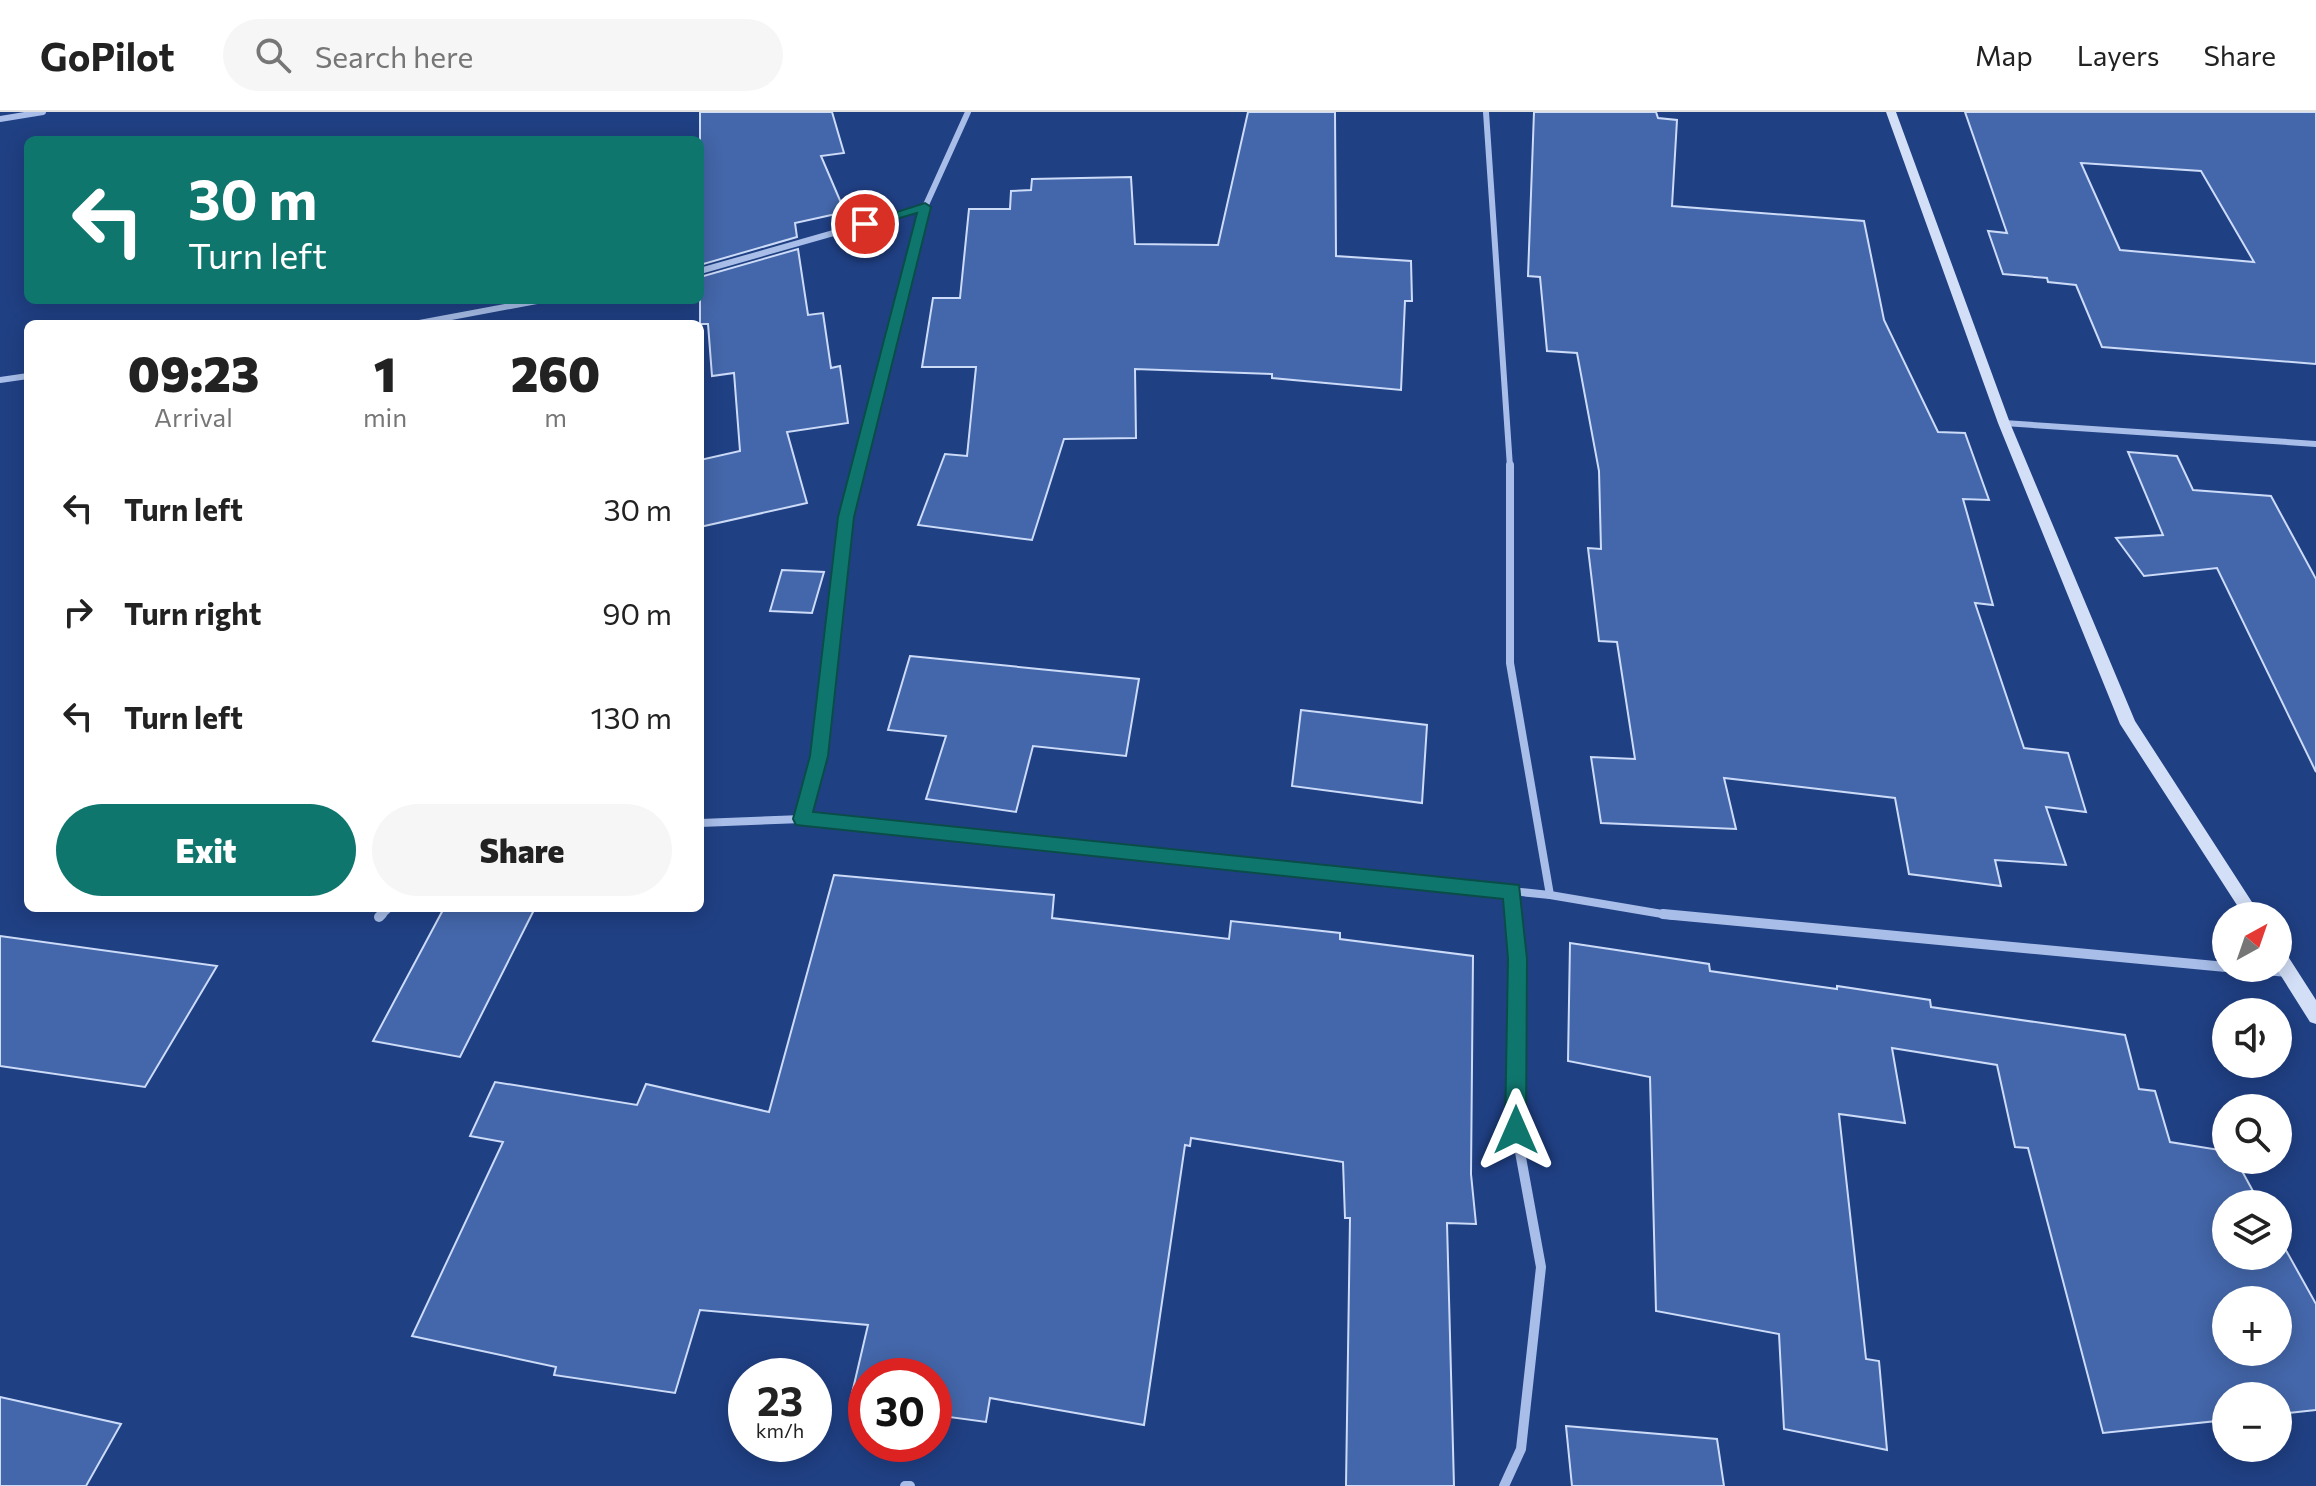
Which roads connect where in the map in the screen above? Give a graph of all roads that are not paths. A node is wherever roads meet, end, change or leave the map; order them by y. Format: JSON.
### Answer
{"nodes":[{"id":1,"x":43,"y":112,"type":"edge"},
{"id":2,"x":968,"y":112,"type":"edge"},
{"id":3,"x":1486,"y":112,"type":"edge"},
{"id":4,"x":1891,"y":112,"type":"edge"},
{"id":5,"x":0,"y":119,"type":"edge"},
{"id":6,"x":925,"y":207,"type":"junction"},
{"id":7,"x":704,"y":270,"type":"edge"},
{"id":8,"x":521,"y":304,"type":"edge"},
{"id":9,"x":435,"y":320,"type":"edge"},
{"id":10,"x":24,"y":377,"type":"edge"},
{"id":11,"x":0,"y":380,"type":"edge"},
{"id":12,"x":2004,"y":423,"type":"junction"},
{"id":13,"x":2316,"y":444,"type":"edge"},
{"id":14,"x":802,"y":819,"type":"junction"},
{"id":15,"x":704,"y":823,"type":"edge"},
{"id":16,"x":1512,"y":891,"type":"junction"},
{"id":17,"x":1550,"y":895,"type":"junction"},
{"id":18,"x":2244,"y":902,"type":"edge"},
{"id":19,"x":385,"y":912,"type":"edge"},
{"id":20,"x":379,"y":917,"type":"dead end"},
{"id":21,"x":2212,"y":966,"type":"edge"},
{"id":22,"x":2292,"y":978,"type":"edge"},
{"id":23,"x":2316,"y":1016,"type":"edge"},
{"id":24,"x":1504,"y":1486,"type":"edge"}],
"edges":[{"from":1,"to":5,"type":"street"},
{"from":2,"to":6,"type":"street"},
{"from":3,"to":17,"type":"street"},
{"from":4,"to":12,"type":"street"},
{"from":6,"to":7,"type":"street"},
{"from":6,"to":14,"type":"street"},
{"from":8,"to":9,"type":"street"},
{"from":10,"to":11,"type":"street"},
{"from":12,"to":13,"type":"street"},
{"from":12,"to":18,"type":"street"},
{"from":14,"to":15,"type":"street"},
{"from":14,"to":16,"type":"street"},
{"from":16,"to":17,"type":"street"},
{"from":16,"to":24,"type":"street"},
{"from":17,"to":21,"type":"street"},
{"from":19,"to":20,"type":"street"},
{"from":22,"to":23,"type":"street"}]}
